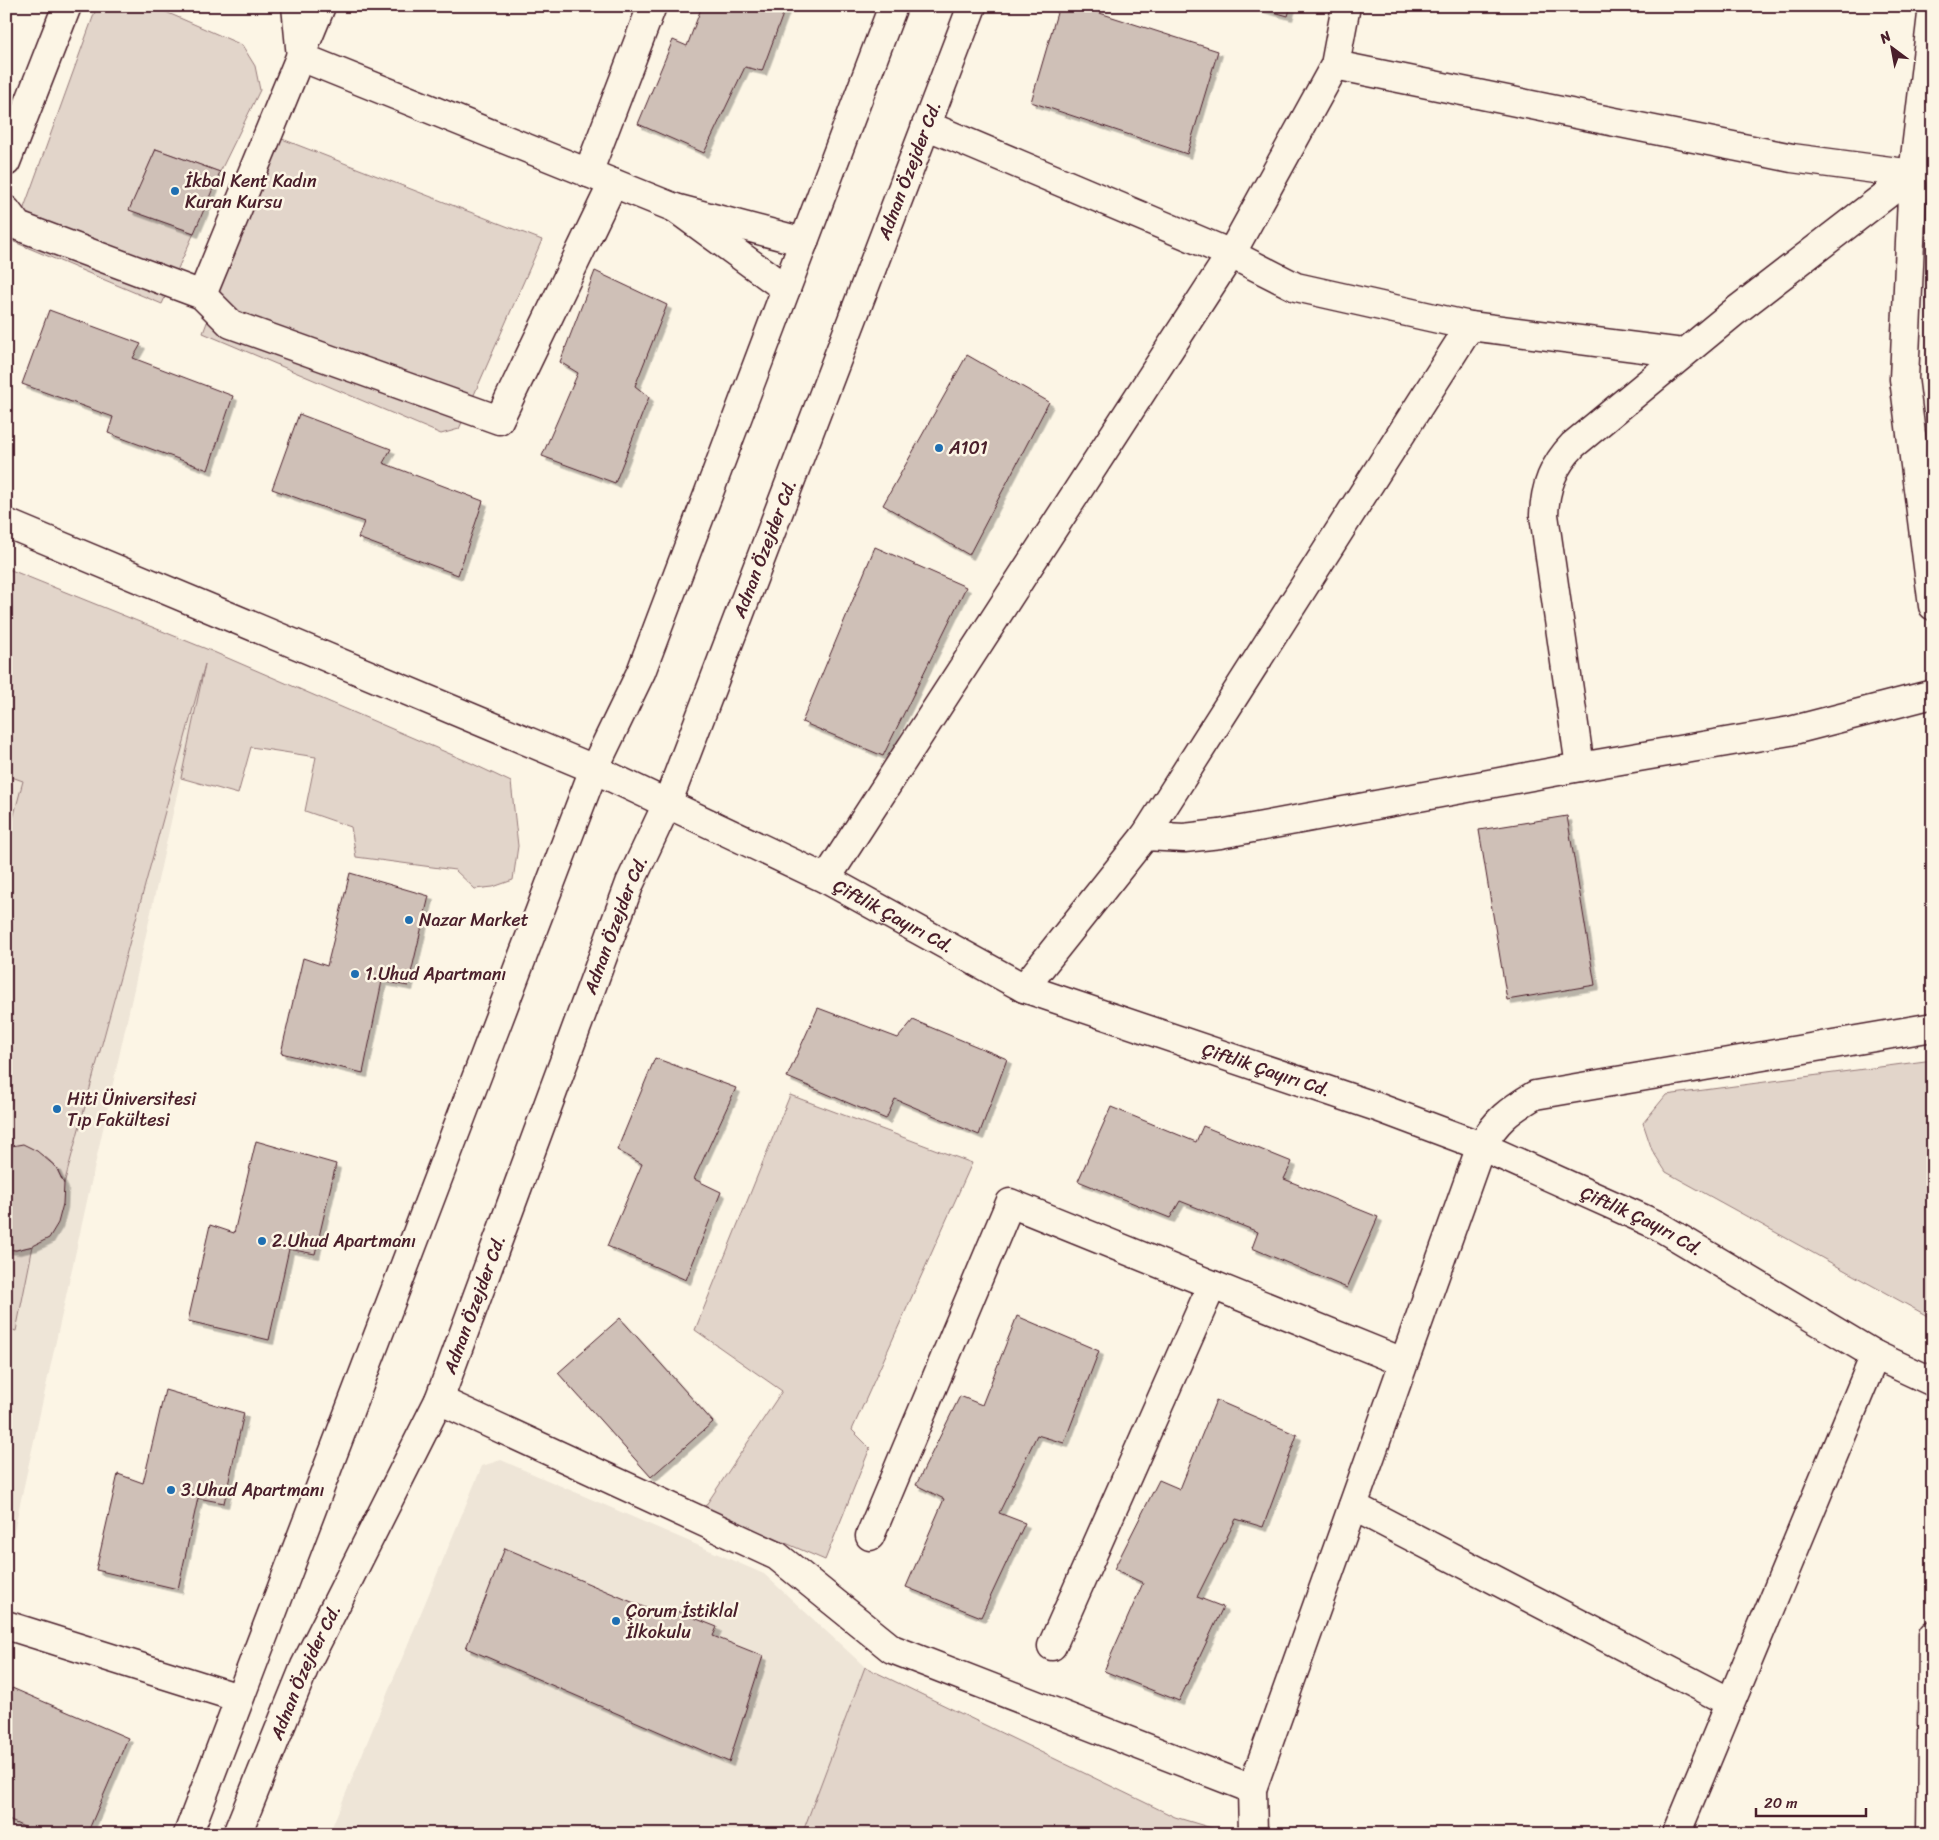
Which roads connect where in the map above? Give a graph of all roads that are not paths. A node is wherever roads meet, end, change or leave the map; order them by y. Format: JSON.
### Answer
{"nodes":[{"id":1,"x":67,"y":6,"type":"edge"},
{"id":2,"x":296,"y":6,"type":"edge"},
{"id":3,"x":321,"y":6,"type":"edge"},
{"id":4,"x":652,"y":6,"type":"edge"},
{"id":5,"x":893,"y":6,"type":"edge"},
{"id":6,"x":972,"y":6,"type":"edge"},
{"id":7,"x":1346,"y":6,"type":"edge"},
{"id":8,"x":1933,"y":6,"type":"edge"},
{"id":9,"x":300,"y":57,"type":"junction"},
{"id":10,"x":1335,"y":65,"type":"junction"},
{"id":11,"x":926,"y":125,"type":"junction"},
{"id":12,"x":6,"y":162,"type":"edge"},
{"id":13,"x":588,"y":172,"type":"junction"},
{"id":14,"x":1913,"y":174,"type":"junction"},
{"id":15,"x":613,"y":182,"type":"junction"},
{"id":16,"x":675,"y":208,"type":"junction"},
{"id":17,"x":6,"y":210,"type":"edge"},
{"id":18,"x":804,"y":242,"type":"junction"},
{"id":19,"x":1231,"y":254,"type":"junction"},
{"id":20,"x":786,"y":289,"type":"junction"},
{"id":21,"x":202,"y":295,"type":"junction"},
{"id":22,"x":1470,"y":326,"type":"junction"},
{"id":23,"x":1683,"y":353,"type":"junction"},
{"id":24,"x":6,"y":523,"type":"edge"},
{"id":25,"x":1933,"y":606,"type":"edge"},
{"id":26,"x":1933,"y":694,"type":"edge"},
{"id":27,"x":1580,"y":767,"type":"junction"},
{"id":28,"x":594,"y":768,"type":"junction"},
{"id":29,"x":667,"y":804,"type":"junction"},
{"id":30,"x":1145,"y":836,"type":"junction"},
{"id":31,"x":826,"y":879,"type":"junction"},
{"id":32,"x":1024,"y":988,"type":"junction"},
{"id":33,"x":1933,"y":1027,"type":"edge"},
{"id":34,"x":1481,"y":1146,"type":"junction"},
{"id":35,"x":1212,"y":1285,"type":"junction"},
{"id":36,"x":1875,"y":1355,"type":"junction"},
{"id":37,"x":1403,"y":1362,"type":"junction"},
{"id":38,"x":1933,"y":1382,"type":"edge"},
{"id":39,"x":439,"y":1400,"type":"junction"},
{"id":40,"x":1352,"y":1506,"type":"junction"},
{"id":41,"x":870,"y":1536,"type":"dead end"},
{"id":42,"x":6,"y":1625,"type":"edge"},
{"id":43,"x":1933,"y":1635,"type":"edge"},
{"id":44,"x":1052,"y":1646,"type":"dead end"},
{"id":45,"x":239,"y":1698,"type":"junction"},
{"id":46,"x":1730,"y":1702,"type":"junction"},
{"id":47,"x":1252,"y":1788,"type":"junction"},
{"id":48,"x":188,"y":1834,"type":"edge"},
{"id":49,"x":237,"y":1834,"type":"edge"},
{"id":50,"x":1253,"y":1834,"type":"edge"},
{"id":51,"x":1676,"y":1834,"type":"edge"},
{"id":52,"x":1930,"y":1834,"type":"edge"}],
"edges":[{"from":1,"to":12,"type":"street"},
{"from":2,"to":9,"type":"street"},
{"from":3,"to":9,"type":"street"},
{"from":4,"to":13,"type":"street"},
{"from":5,"to":18,"type":"street"},
{"from":6,"to":11,"type":"street","name":"Adnan Özejder Cd."},
{"from":7,"to":10,"type":"street"},
{"from":8,"to":14,"type":"street"},
{"from":9,"to":13,"type":"street"},
{"from":9,"to":21,"type":"street"},
{"from":10,"to":14,"type":"street"},
{"from":10,"to":19,"type":"street"},
{"from":11,"to":19,"type":"street"},
{"from":11,"to":29,"type":"street","name":"Adnan Özejder Cd."},
{"from":13,"to":15,"type":"street"},
{"from":14,"to":23,"type":"street"},
{"from":14,"to":25,"type":"street"},
{"from":15,"to":16,"type":"street"},
{"from":15,"to":21,"type":"street"},
{"from":16,"to":18,"type":"street"},
{"from":16,"to":20,"type":"street"},
{"from":17,"to":21,"type":"street"},
{"from":18,"to":20,"type":"street"},
{"from":19,"to":22,"type":"street"},
{"from":19,"to":31,"type":"street"},
{"from":20,"to":28,"type":"street"},
{"from":22,"to":23,"type":"street"},
{"from":22,"to":30,"type":"street"},
{"from":23,"to":27,"type":"street"},
{"from":24,"to":28,"type":"street","name":"Çiftlik Çayırı Cd."},
{"from":26,"to":27,"type":"street"},
{"from":27,"to":30,"type":"street"},
{"from":28,"to":29,"type":"street","name":"Çiftlik Çayırı Cd."},
{"from":28,"to":45,"type":"street"},
{"from":29,"to":31,"type":"street","name":"Çiftlik Çayırı Cd."},
{"from":29,"to":39,"type":"street","name":"Adnan Özejder Cd."},
{"from":30,"to":32,"type":"street"},
{"from":31,"to":32,"type":"street","name":"Çiftlik Çayırı Cd."},
{"from":32,"to":34,"type":"street","name":"Çiftlik Çayırı Cd."},
{"from":33,"to":34,"type":"street"},
{"from":34,"to":36,"type":"street","name":"Çiftlik Çayırı Cd."},
{"from":34,"to":37,"type":"street"},
{"from":35,"to":37,"type":"street"},
{"from":35,"to":41,"type":"street"},
{"from":35,"to":44,"type":"street"},
{"from":36,"to":38,"type":"street","name":"Çiftlik Çayırı Cd."},
{"from":36,"to":46,"type":"street"},
{"from":37,"to":40,"type":"street"},
{"from":39,"to":47,"type":"street"},
{"from":39,"to":49,"type":"street","name":"Adnan Özejder Cd."},
{"from":40,"to":46,"type":"street"},
{"from":40,"to":47,"type":"street"},
{"from":42,"to":45,"type":"street"},
{"from":43,"to":52,"type":"street"},
{"from":45,"to":48,"type":"street"},
{"from":46,"to":51,"type":"street"},
{"from":47,"to":50,"type":"street"}]}
